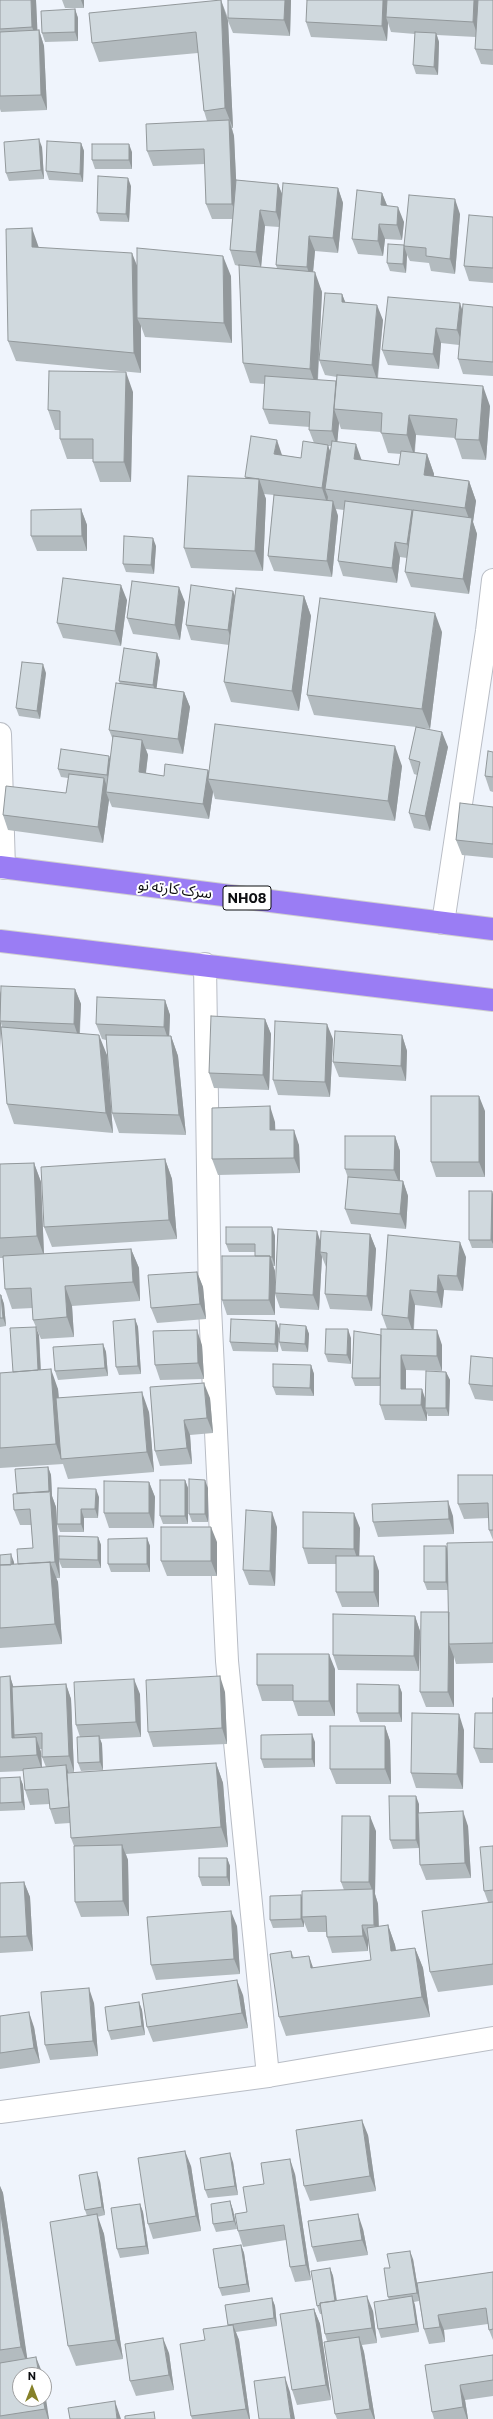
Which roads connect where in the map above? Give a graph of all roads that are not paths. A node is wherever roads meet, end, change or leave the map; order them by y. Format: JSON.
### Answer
{"nodes":[{"id":1,"x":493,"y":580,"type":"edge"},
{"id":2,"x":0,"y":734,"type":"edge"},
{"id":3,"x":2,"y":868,"type":"edge"},
{"id":4,"x":443,"y":922,"type":"junction"},
{"id":5,"x":493,"y":929,"type":"edge"},
{"id":6,"x":0,"y":941,"type":"edge"},
{"id":7,"x":205,"y":964,"type":"junction"},
{"id":8,"x":493,"y":1000,"type":"edge"},
{"id":9,"x":493,"y":2038,"type":"edge"},
{"id":10,"x":268,"y":2076,"type":"junction"},
{"id":11,"x":0,"y":2112,"type":"edge"}],
"edges":[{"from":1,"to":4,"type":"street"},
{"from":2,"to":3,"type":"street"},
{"from":3,"to":4,"type":"highway","name":"سرک کارته نو","number":"NH08"},
{"from":4,"to":5,"type":"highway","name":"سرک کارته نو","number":"NH08"},
{"from":6,"to":7,"type":"highway"},
{"from":7,"to":8,"type":"highway"},
{"from":7,"to":10,"type":"street"},
{"from":9,"to":10,"type":"street"},
{"from":10,"to":11,"type":"street"}]}
